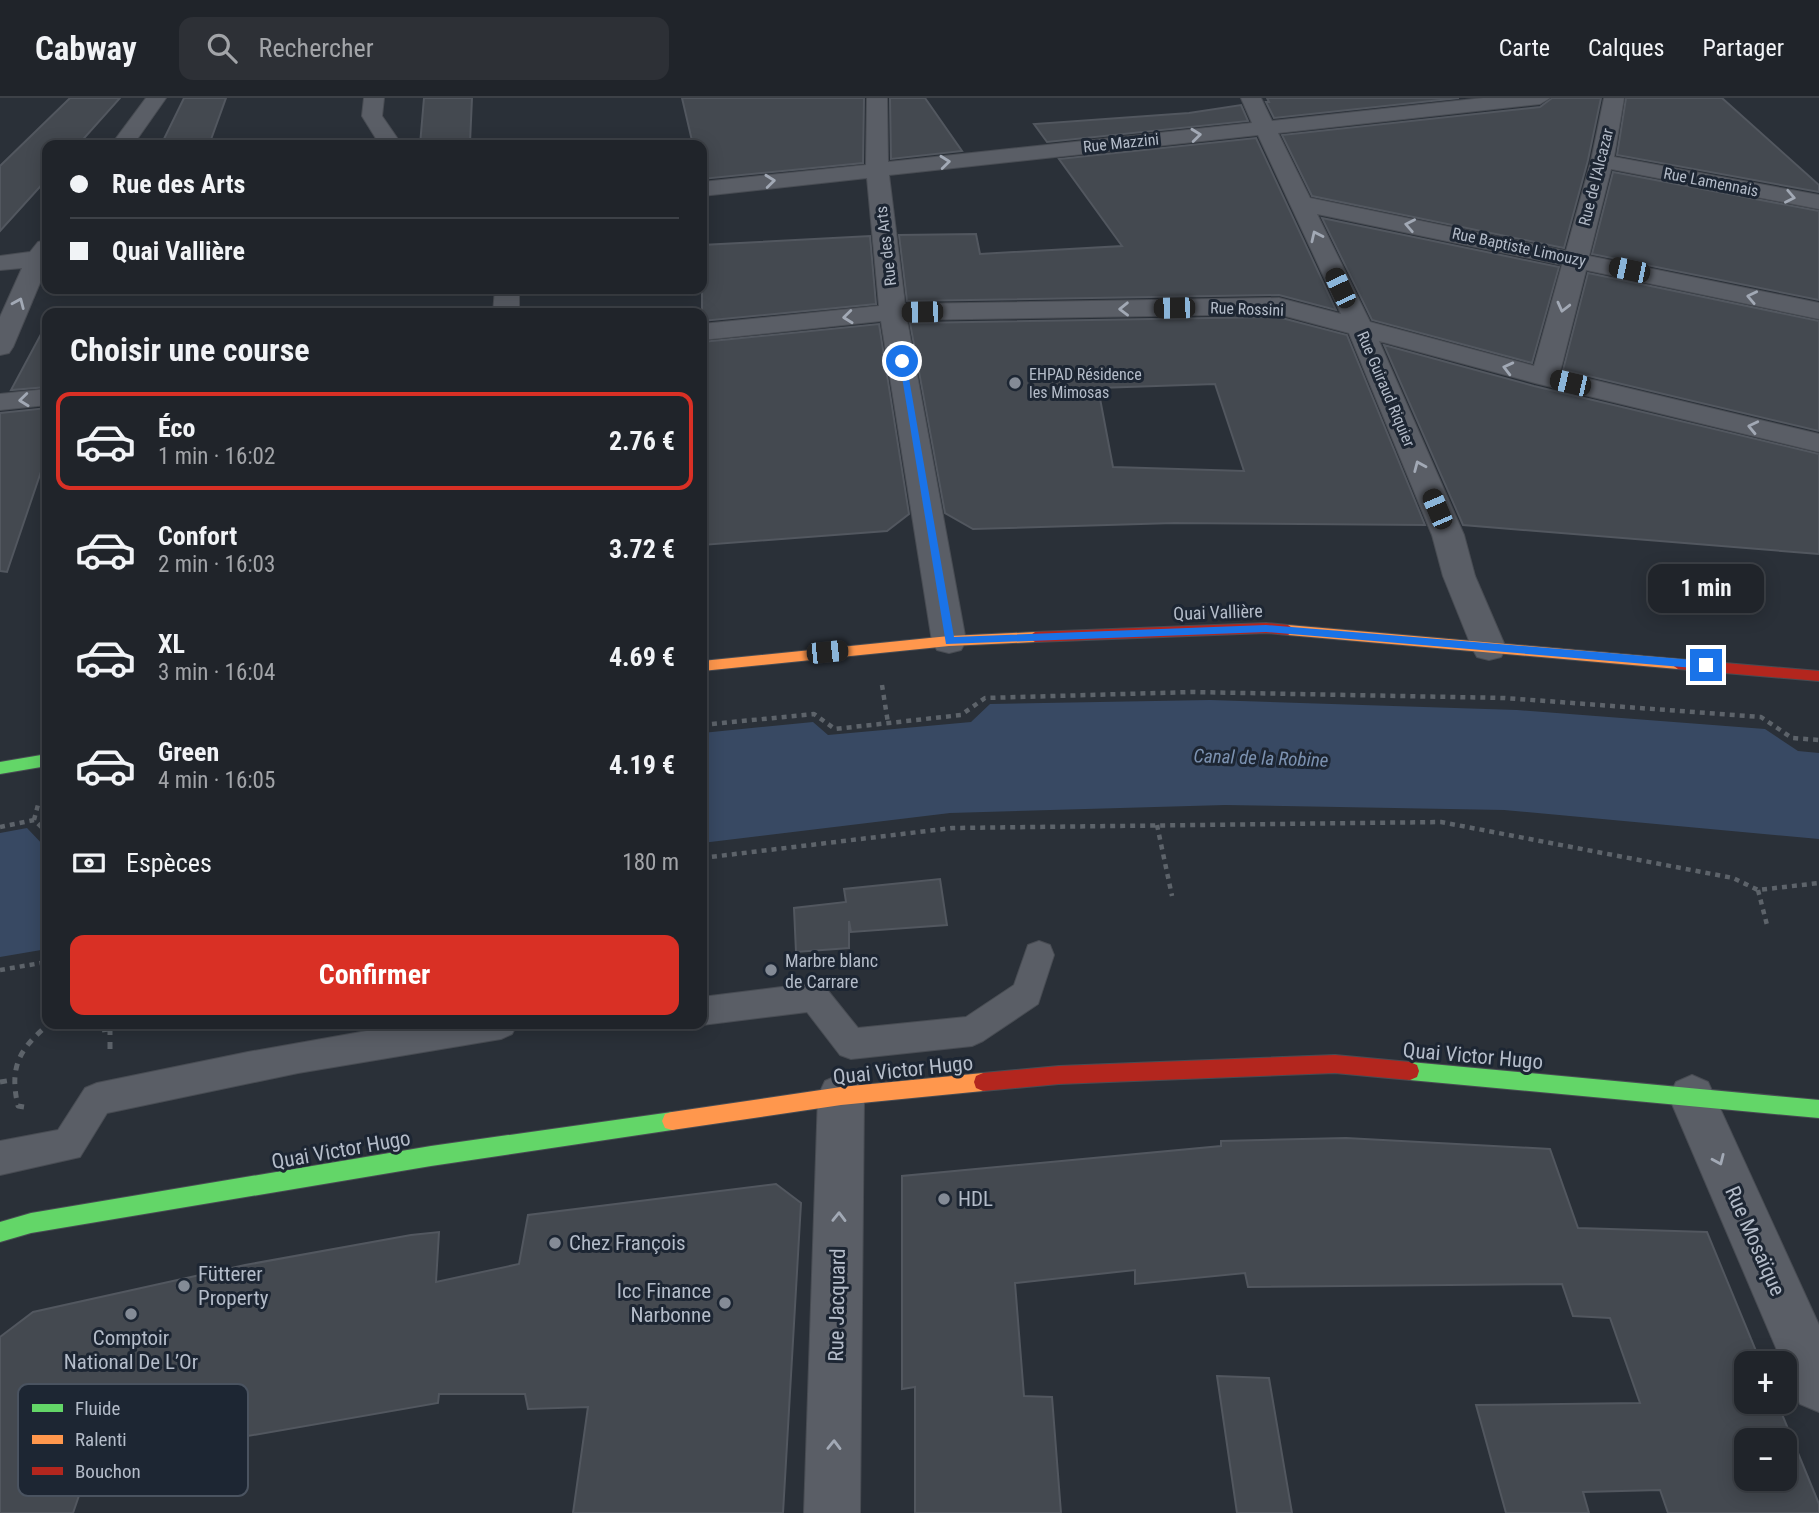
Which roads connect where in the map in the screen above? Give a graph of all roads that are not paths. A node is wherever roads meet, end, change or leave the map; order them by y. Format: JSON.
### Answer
{"nodes":[{"id":1,"x":156,"y":98,"type":"edge"},
{"id":2,"x":374,"y":98,"type":"edge"},
{"id":3,"x":877,"y":98,"type":"edge"},
{"id":4,"x":1251,"y":98,"type":"edge"},
{"id":5,"x":1540,"y":98,"type":"edge"},
{"id":6,"x":1614,"y":98,"type":"edge"},
{"id":7,"x":1265,"y":128,"type":"junction"},
{"id":8,"x":126,"y":140,"type":"edge"},
{"id":9,"x":388,"y":140,"type":"edge"},
{"id":10,"x":1602,"y":161,"type":"junction"},
{"id":11,"x":877,"y":169,"type":"junction"},
{"id":12,"x":707,"y":188,"type":"edge"},
{"id":13,"x":1819,"y":202,"type":"edge"},
{"id":14,"x":1300,"y":203,"type":"junction"},
{"id":15,"x":42,"y":255,"type":"edge"},
{"id":16,"x":1575,"y":258,"type":"junction"},
{"id":17,"x":42,"y":259,"type":"edge"},
{"id":18,"x":0,"y":263,"type":"edge"},
{"id":19,"x":1819,"y":311,"type":"edge"},
{"id":20,"x":893,"y":312,"type":"junction"},
{"id":21,"x":1361,"y":330,"type":"junction"},
{"id":22,"x":707,"y":331,"type":"edge"},
{"id":23,"x":0,"y":347,"type":"edge"},
{"id":24,"x":1545,"y":377,"type":"junction"},
{"id":25,"x":42,"y":398,"type":"edge"},
{"id":26,"x":0,"y":402,"type":"edge"},
{"id":27,"x":1819,"y":443,"type":"edge"},
{"id":28,"x":949,"y":641,"type":"junction"},
{"id":29,"x":1489,"y":648,"type":"junction"},
{"id":30,"x":707,"y":665,"type":"edge"},
{"id":31,"x":1819,"y":676,"type":"edge"},
{"id":32,"x":42,"y":761,"type":"edge"},
{"id":33,"x":0,"y":768,"type":"edge"},
{"id":34,"x":1039,"y":955,"type":"dead end"},
{"id":35,"x":707,"y":1010,"type":"edge"},
{"id":36,"x":470,"y":1029,"type":"edge"},
{"id":37,"x":841,"y":1096,"type":"junction"},
{"id":38,"x":1692,"y":1097,"type":"junction"},
{"id":39,"x":1819,"y":1109,"type":"edge"},
{"id":40,"x":0,"y":1158,"type":"edge"},
{"id":41,"x":0,"y":1232,"type":"edge"},
{"id":42,"x":1819,"y":1385,"type":"edge"},
{"id":43,"x":832,"y":1513,"type":"edge"}],
"edges":[{"from":1,"to":8,"type":"street"},
{"from":2,"to":9,"type":"street"},
{"from":3,"to":11,"type":"street","name":"Rue des Arts"},
{"from":4,"to":7,"type":"street","name":"Rue Guiraud Riquier"},
{"from":5,"to":7,"type":"street","name":"Rue Mazzini"},
{"from":6,"to":10,"type":"street","name":"Rue de l'Alcazar"},
{"from":11,"to":7,"type":"street","name":"Rue Mazzini","one_way":true},
{"from":7,"to":14,"type":"street","name":"Rue Guiraud Riquier"},
{"from":10,"to":13,"type":"street","name":"Rue Lamennais","one_way":true},
{"from":10,"to":16,"type":"street","name":"Rue de l'Alcazar"},
{"from":12,"to":11,"type":"street","name":"Rue Mazzini","one_way":true},
{"from":11,"to":20,"type":"street","name":"Rue des Arts"},
{"from":16,"to":14,"type":"street","name":"Rue Baptiste Limouzy","one_way":true},
{"from":21,"to":14,"type":"street","name":"Rue Guiraud Riquier","one_way":true},
{"from":15,"to":18,"type":"street"},
{"from":19,"to":16,"type":"street","name":"Rue Baptiste Limouzy","one_way":true},
{"from":16,"to":24,"type":"street","name":"Rue de l'Alcazar","one_way":true},
{"from":23,"to":17,"type":"street","one_way":true},
{"from":21,"to":20,"type":"street","name":"Rue Rossini","one_way":true},
{"from":20,"to":22,"type":"street","name":"Rue Rossini","one_way":true},
{"from":20,"to":28,"type":"street","name":"Rue des Arts"},
{"from":24,"to":21,"type":"street","name":"Rue Rossini","one_way":true},
{"from":29,"to":21,"type":"street","name":"Rue Guiraud Riquier","one_way":true},
{"from":27,"to":24,"type":"street","name":"Rue Rossini","one_way":true},
{"from":25,"to":26,"type":"street","one_way":true},
{"from":28,"to":29,"type":"main road","name":"Quai Vallière"},
{"from":28,"to":30,"type":"main road","name":"Quai Vallière"},
{"from":29,"to":31,"type":"main road","name":"Quai Vallière"},
{"from":32,"to":33,"type":"main road"},
{"from":34,"to":35,"type":"lane"},
{"from":36,"to":40,"type":"lane"},
{"from":37,"to":38,"type":"main road","name":"Quai Victor Hugo"},
{"from":37,"to":41,"type":"main road","name":"Quai Victor Hugo"},
{"from":43,"to":37,"type":"street","name":"Rue Jacquard","one_way":true},
{"from":38,"to":39,"type":"main road","name":"Quai Victor Hugo"},
{"from":38,"to":42,"type":"street","name":"Rue Mosaïque","one_way":true}]}
